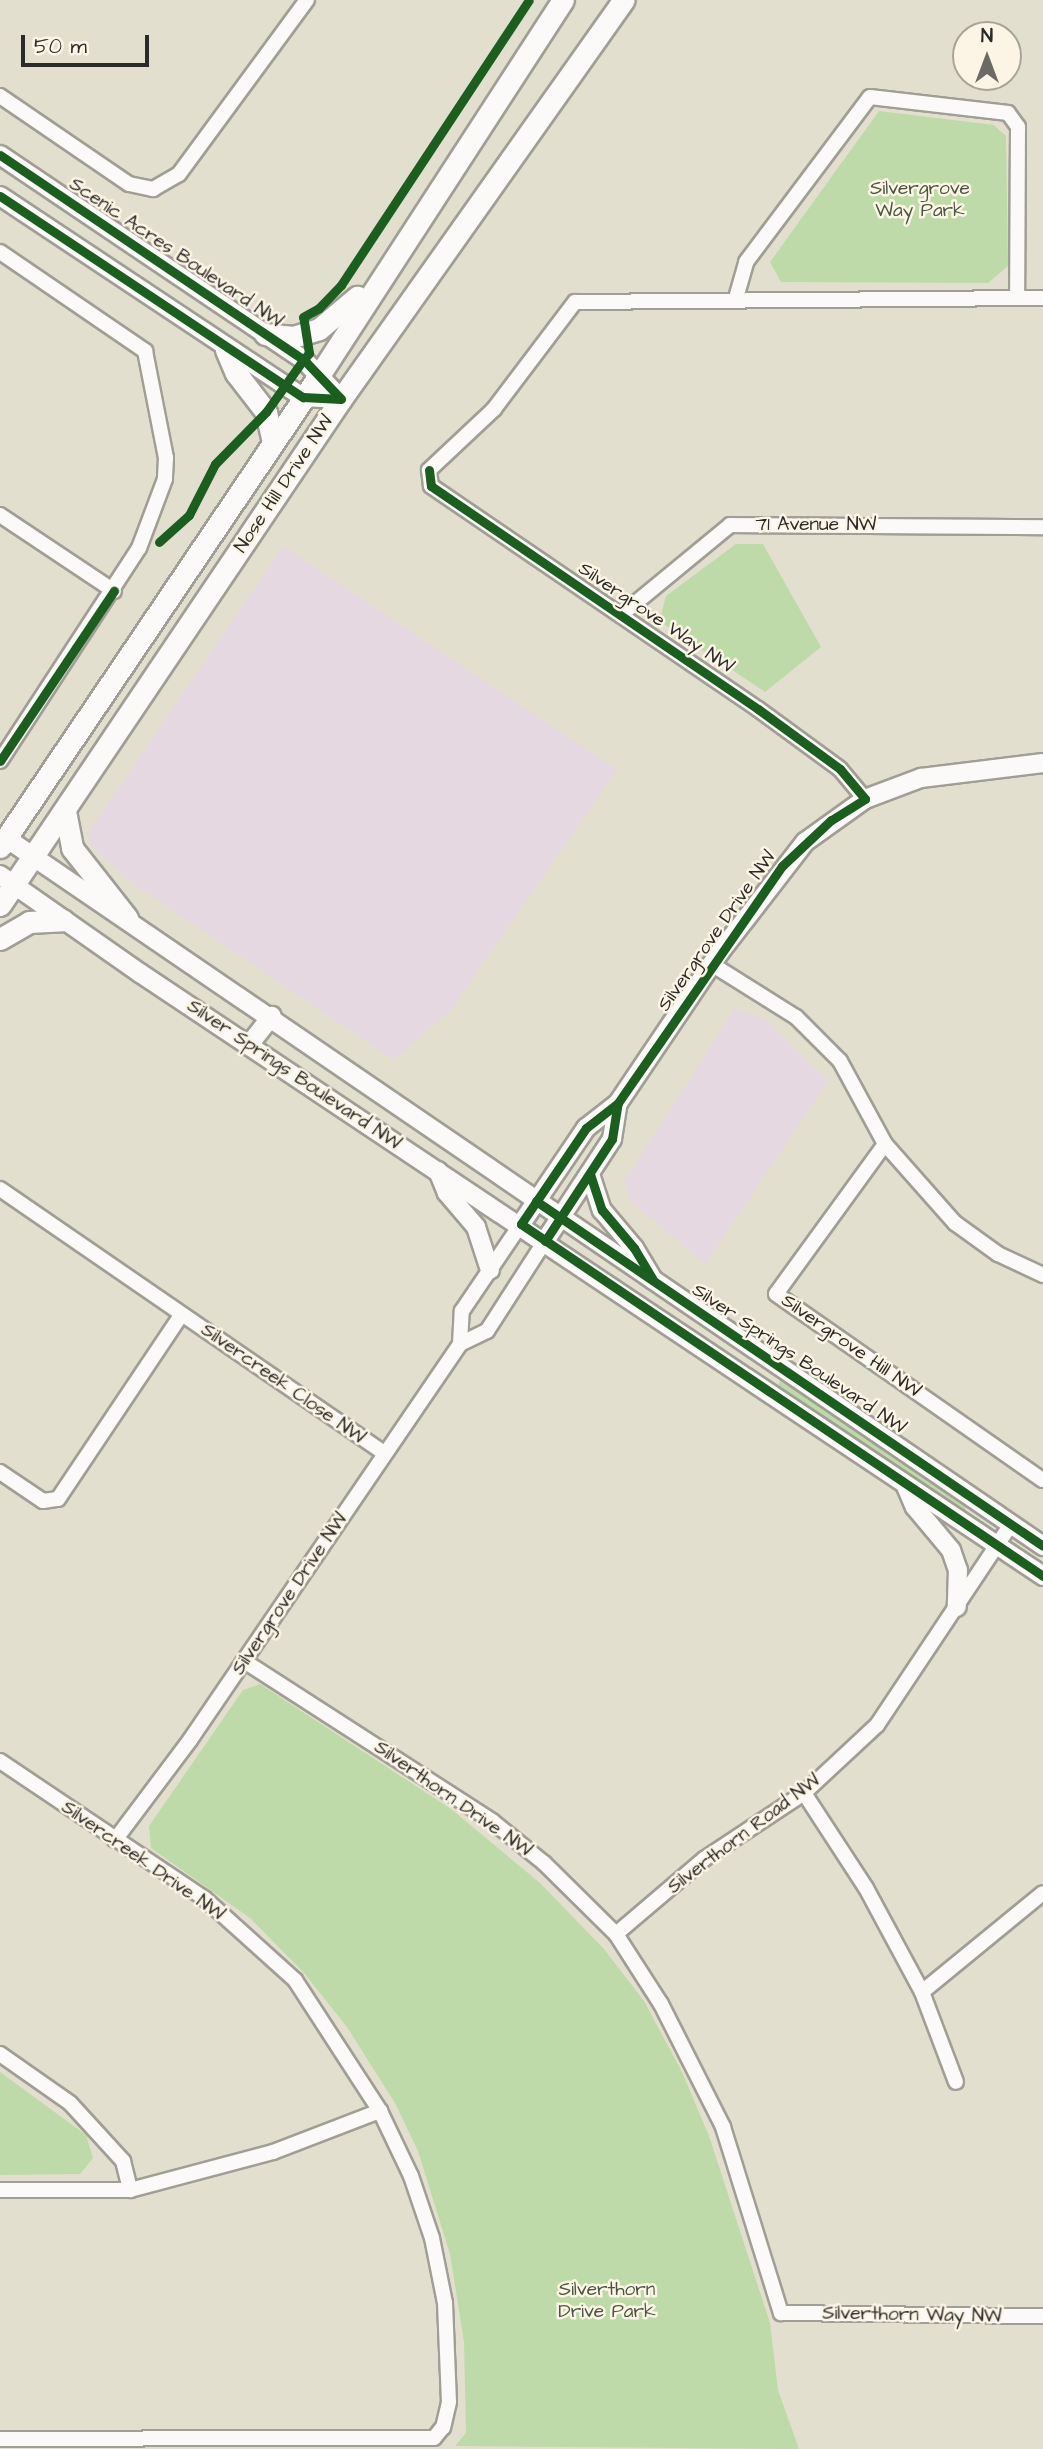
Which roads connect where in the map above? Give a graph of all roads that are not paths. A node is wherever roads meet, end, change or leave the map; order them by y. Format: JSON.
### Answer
{"nodes":[{"id":1,"x":307,"y":0,"type":"edge"},
{"id":2,"x":563,"y":0,"type":"edge"},
{"id":3,"x":624,"y":0,"type":"edge"},
{"id":4,"x":0,"y":96,"type":"edge"},
{"id":5,"x":0,"y":155,"type":"edge"},
{"id":6,"x":0,"y":196,"type":"edge"},
{"id":7,"x":0,"y":252,"type":"edge"},
{"id":8,"x":387,"y":265,"type":"junction"},
{"id":9,"x":1017,"y":297,"type":"junction"},
{"id":10,"x":736,"y":298,"type":"junction"},
{"id":11,"x":1043,"y":298,"type":"edge"},
{"id":12,"x":265,"y":334,"type":"junction"},
{"id":13,"x":226,"y":350,"type":"junction"},
{"id":14,"x":320,"y":374,"type":"junction"},
{"id":15,"x":303,"y":397,"type":"junction"},
{"id":16,"x":341,"y":399,"type":"junction"},
{"id":17,"x":273,"y":442,"type":"junction"},
{"id":18,"x":0,"y":515,"type":"edge"},
{"id":19,"x":1043,"y":527,"type":"edge"},
{"id":20,"x":114,"y":591,"type":"junction"},
{"id":21,"x":621,"y":615,"type":"junction"},
{"id":22,"x":0,"y":761,"type":"edge"},
{"id":23,"x":1043,"y":763,"type":"edge"},
{"id":24,"x":865,"y":799,"type":"junction"},
{"id":25,"x":65,"y":811,"type":"junction"},
{"id":26,"x":3,"y":843,"type":"edge"},
{"id":27,"x":32,"y":856,"type":"junction"},
{"id":28,"x":7,"y":880,"type":"edge"},
{"id":29,"x":0,"y":905,"type":"edge"},
{"id":30,"x":127,"y":918,"type":"junction"},
{"id":31,"x":63,"y":920,"type":"junction"},
{"id":32,"x":0,"y":939,"type":"edge"},
{"id":33,"x":713,"y":965,"type":"junction"},
{"id":34,"x":272,"y":1016,"type":"junction"},
{"id":35,"x":249,"y":1045,"type":"junction"},
{"id":36,"x":618,"y":1103,"type":"junction"},
{"id":37,"x":885,"y":1144,"type":"junction"},
{"id":38,"x":438,"y":1171,"type":"junction"},
{"id":39,"x":590,"y":1174,"type":"junction"},
{"id":40,"x":0,"y":1189,"type":"edge"},
{"id":41,"x":536,"y":1201,"type":"junction"},
{"id":42,"x":560,"y":1218,"type":"junction"},
{"id":43,"x":521,"y":1224,"type":"junction"},
{"id":44,"x":545,"y":1241,"type":"junction"},
{"id":45,"x":490,"y":1270,"type":"junction"},
{"id":46,"x":1043,"y":1275,"type":"edge"},
{"id":47,"x":654,"y":1283,"type":"junction"},
{"id":48,"x":181,"y":1315,"type":"junction"},
{"id":49,"x":460,"y":1344,"type":"junction"},
{"id":50,"x":385,"y":1454,"type":"junction"},
{"id":51,"x":0,"y":1472,"type":"edge"},
{"id":52,"x":1043,"y":1480,"type":"edge"},
{"id":53,"x":905,"y":1484,"type":"junction"},
{"id":54,"x":1011,"y":1524,"type":"junction"},
{"id":55,"x":999,"y":1544,"type":"junction"},
{"id":56,"x":1043,"y":1546,"type":"edge"},
{"id":57,"x":1043,"y":1576,"type":"edge"},
{"id":58,"x":957,"y":1607,"type":"junction"},
{"id":59,"x":244,"y":1661,"type":"junction"},
{"id":60,"x":0,"y":1761,"type":"edge"},
{"id":61,"x":804,"y":1793,"type":"junction"},
{"id":62,"x":115,"y":1840,"type":"junction"},
{"id":63,"x":1043,"y":1893,"type":"edge"},
{"id":64,"x":616,"y":1934,"type":"junction"},
{"id":65,"x":922,"y":1992,"type":"junction"},
{"id":66,"x":0,"y":2054,"type":"edge"},
{"id":67,"x":956,"y":2082,"type":"dead end"},
{"id":68,"x":380,"y":2111,"type":"junction"},
{"id":69,"x":0,"y":2190,"type":"edge"},
{"id":70,"x":131,"y":2190,"type":"junction"},
{"id":71,"x":781,"y":2314,"type":"joint"},
{"id":72,"x":1043,"y":2316,"type":"edge"},
{"id":73,"x":0,"y":2439,"type":"edge"},
{"id":74,"x":99,"y":2444,"type":"edge"},
{"id":75,"x":300,"y":2444,"type":"edge"}],
"edges":[{"from":1,"to":4,"type":"street"},
{"from":2,"to":8,"type":"main road","name":"Nose Hill Drive NW"},
{"from":3,"to":16,"type":"main road","name":"Nose Hill Drive NW"},
{"from":5,"to":12,"type":"street","name":"Scenic Acres Boulevard NW"},
{"from":6,"to":13,"type":"street"},
{"from":7,"to":20,"type":"street"},
{"from":8,"to":12,"type":"main road"},
{"from":8,"to":14,"type":"main road","name":"Nose Hill Drive NW"},
{"from":9,"to":10,"type":"street","name":"Silvergrove Way NW"},
{"from":9,"to":10,"type":"street"},
{"from":9,"to":11,"type":"street","name":"Silvergrove Way NW"},
{"from":10,"to":21,"type":"street","name":"Silvergrove Way NW"},
{"from":12,"to":14,"type":"street","name":"Scenic Acres Boulevard NW"},
{"from":13,"to":15,"type":"street"},
{"from":13,"to":17,"type":"main road"},
{"from":14,"to":15,"type":"main road","name":"Nose Hill Drive NW"},
{"from":14,"to":16,"type":"street","name":"Scenic Acres Boulevard NW"},
{"from":15,"to":16,"type":"street"},
{"from":15,"to":17,"type":"main road","name":"Nose Hill Drive NW"},
{"from":16,"to":25,"type":"main road","name":"Nose Hill Drive NW"},
{"from":17,"to":26,"type":"main road","name":"Nose Hill Drive NW"},
{"from":18,"to":20,"type":"street"},
{"from":19,"to":21,"type":"street","name":"71 Avenue NW"},
{"from":20,"to":22,"type":"street"},
{"from":21,"to":24,"type":"street","name":"Silvergrove Way NW"},
{"from":23,"to":24,"type":"street","name":"Silvergrove Drive NW"},
{"from":24,"to":33,"type":"street","name":"Silvergrove Drive NW"},
{"from":25,"to":27,"type":"main road","name":"Nose Hill Drive NW"},
{"from":25,"to":30,"type":"main road"},
{"from":26,"to":27,"type":"street","name":"Silver Springs Boulevard NW"},
{"from":27,"to":28,"type":"main road","name":"Nose Hill Drive NW"},
{"from":27,"to":30,"type":"street","name":"Silver Springs Boulevard NW"},
{"from":28,"to":29,"type":"main road","name":"Nose Hill Drive NW"},
{"from":28,"to":31,"type":"street","name":"Silver Springs Boulevard NW"},
{"from":30,"to":34,"type":"street","name":"Silver Springs Boulevard NW"},
{"from":31,"to":32,"type":"main road"},
{"from":31,"to":35,"type":"street","name":"Silver Springs Boulevard NW"},
{"from":33,"to":36,"type":"street","name":"Silvergrove Drive NW"},
{"from":33,"to":37,"type":"street"},
{"from":34,"to":35,"type":"street"},
{"from":34,"to":41,"type":"street","name":"Silver Springs Boulevard NW"},
{"from":35,"to":38,"type":"street","name":"Silver Springs Boulevard NW"},
{"from":36,"to":39,"type":"street","name":"Silvergrove Drive NW"},
{"from":36,"to":41,"type":"street","name":"Silvergrove Drive NW"},
{"from":37,"to":46,"type":"street"},
{"from":37,"to":52,"type":"street","name":"Silvergrove Hill NW"},
{"from":38,"to":43,"type":"street","name":"Silver Springs Boulevard NW"},
{"from":38,"to":45,"type":"street"},
{"from":39,"to":42,"type":"street","name":"Silvergrove Drive NW"},
{"from":39,"to":47,"type":"street"},
{"from":40,"to":48,"type":"street","name":"Silvercreek Close NW"},
{"from":41,"to":42,"type":"street","name":"Silver Springs Boulevard NW"},
{"from":41,"to":43,"type":"street","name":"Silvergrove Drive NW"},
{"from":42,"to":44,"type":"street","name":"Silvergrove Drive NW"},
{"from":42,"to":47,"type":"street","name":"Silver Springs Boulevard NW"},
{"from":43,"to":44,"type":"street","name":"Silver Springs Boulevard NW"},
{"from":43,"to":45,"type":"street","name":"Silvergrove Drive NW"},
{"from":44,"to":49,"type":"street","name":"Silvergrove Drive NW"},
{"from":44,"to":53,"type":"street","name":"Silver Springs Boulevard NW"},
{"from":45,"to":49,"type":"street","name":"Silvergrove Drive NW"},
{"from":47,"to":54,"type":"street","name":"Silver Springs Boulevard NW"},
{"from":48,"to":50,"type":"street","name":"Silvercreek Close NW"},
{"from":48,"to":51,"type":"street","name":"Silvercreek Close NW"},
{"from":49,"to":50,"type":"street","name":"Silvergrove Drive NW"},
{"from":50,"to":59,"type":"street","name":"Silvergrove Drive NW"},
{"from":53,"to":55,"type":"street","name":"Silver Springs Boulevard NW"},
{"from":53,"to":58,"type":"street"},
{"from":54,"to":55,"type":"street","name":"Silverthorn Road NW"},
{"from":54,"to":56,"type":"street","name":"Silver Springs Boulevard NW"},
{"from":55,"to":57,"type":"street","name":"Silver Springs Boulevard NW"},
{"from":55,"to":58,"type":"street","name":"Silverthorn Road NW"},
{"from":58,"to":61,"type":"street","name":"Silverthorn Road NW"},
{"from":59,"to":62,"type":"street","name":"Silvergrove Drive NW"},
{"from":59,"to":64,"type":"street","name":"Silverthorn Drive NW"},
{"from":60,"to":62,"type":"street","name":"Silvercreek Drive NW"},
{"from":61,"to":64,"type":"street","name":"Silverthorn Road NW"},
{"from":61,"to":65,"type":"street"},
{"from":62,"to":68,"type":"street","name":"Silvercreek Drive NW"},
{"from":63,"to":65,"type":"street"},
{"from":64,"to":71,"type":"street","name":"Silverthorn Drive NW"},
{"from":65,"to":67,"type":"street"},
{"from":66,"to":70,"type":"street"},
{"from":68,"to":70,"type":"street"},
{"from":68,"to":75,"type":"street","name":"Silvercreek Drive NW"},
{"from":69,"to":70,"type":"street"},
{"from":71,"to":72,"type":"street","name":"Silverthorn Way NW"},
{"from":73,"to":74,"type":"street"},
{"from":74,"to":75,"type":"street"}]}
